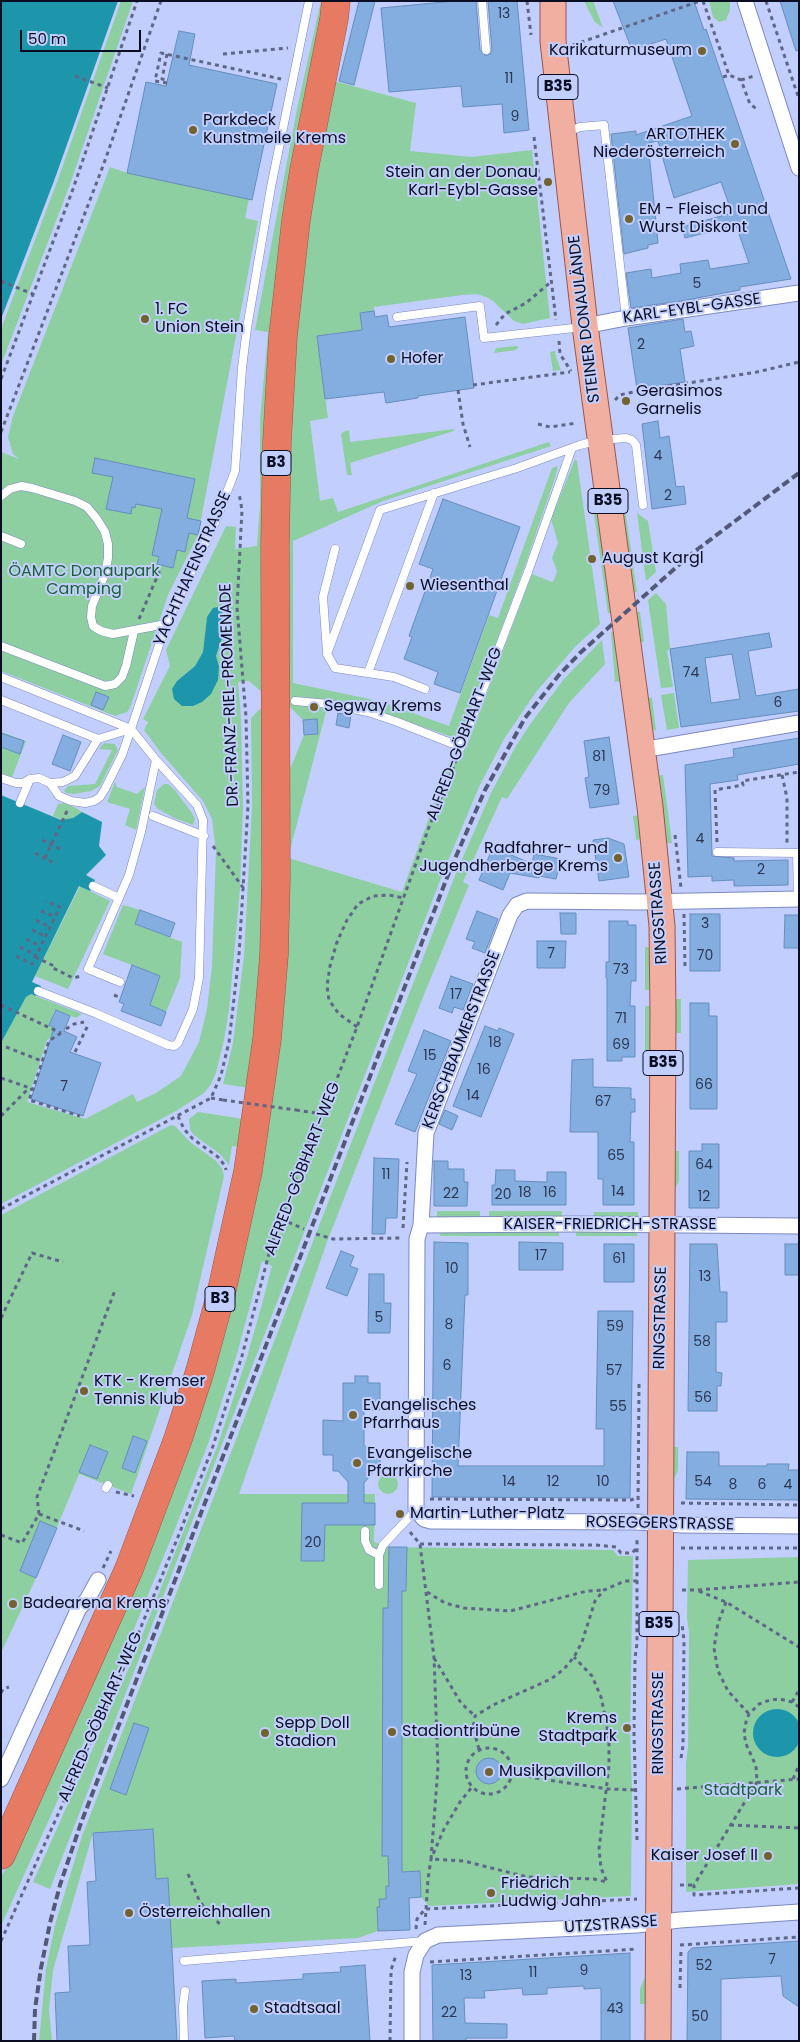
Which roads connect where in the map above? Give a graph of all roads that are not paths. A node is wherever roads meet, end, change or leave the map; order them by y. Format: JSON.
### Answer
{"nodes":[{"id":1,"x":309,"y":1,"type":"edge"},
{"id":2,"x":482,"y":1,"type":"edge"},
{"id":3,"x":540,"y":1,"type":"edge"},
{"id":4,"x":553,"y":1,"type":"edge"},
{"id":5,"x":744,"y":1,"type":"edge"},
{"id":6,"x":337,"y":7,"type":"edge"},
{"id":7,"x":563,"y":43,"type":"junction"},
{"id":8,"x":486,"y":50,"type":"dead end"},
{"id":9,"x":563,"y":133,"type":"junction"},
{"id":10,"x":799,"y":168,"type":"edge"},
{"id":11,"x":799,"y":293,"type":"edge"},
{"id":12,"x":397,"y":317,"type":"dead end"},
{"id":13,"x":626,"y":318,"type":"junction"},
{"id":14,"x":584,"y":326,"type":"junction"},
{"id":15,"x":600,"y":440,"type":"junction"},
{"id":16,"x":572,"y":448,"type":"junction"},
{"id":17,"x":434,"y":493,"type":"junction"},
{"id":18,"x":1,"y":496,"type":"edge"},
{"id":19,"x":643,"y":505,"type":"dead end"},
{"id":20,"x":1,"y":536,"type":"edge"},
{"id":21,"x":22,"y":544,"type":"dead end"},
{"id":22,"x":335,"y":549,"type":"dead end"},
{"id":23,"x":621,"y":597,"type":"joint"},
{"id":24,"x":166,"y":624,"type":"junction"},
{"id":25,"x":134,"y":631,"type":"junction"},
{"id":26,"x":1,"y":646,"type":"edge"},
{"id":27,"x":327,"y":654,"type":"junction"},
{"id":28,"x":368,"y":673,"type":"junction"},
{"id":29,"x":1,"y":677,"type":"edge"},
{"id":30,"x":425,"y":690,"type":"dead end"},
{"id":31,"x":1,"y":700,"type":"edge"},
{"id":32,"x":295,"y":700,"type":"dead end"},
{"id":33,"x":799,"y":723,"type":"edge"},
{"id":34,"x":131,"y":729,"type":"junction"},
{"id":35,"x":98,"y":739,"type":"junction"},
{"id":36,"x":642,"y":750,"type":"junction"},
{"id":37,"x":156,"y":760,"type":"junction"},
{"id":38,"x":1,"y":778,"type":"edge"},
{"id":39,"x":30,"y":779,"type":"junction"},
{"id":40,"x":50,"y":783,"type":"junction"},
{"id":41,"x":20,"y":803,"type":"dead end"},
{"id":42,"x":153,"y":816,"type":"dead end"},
{"id":43,"x":204,"y":836,"type":"junction"},
{"id":44,"x":717,"y":852,"type":"road end"},
{"id":45,"x":798,"y":853,"type":"edge"},
{"id":46,"x":93,"y":886,"type":"dead end"},
{"id":47,"x":119,"y":898,"type":"junction"},
{"id":48,"x":798,"y":899,"type":"edge"},
{"id":49,"x":659,"y":901,"type":"junction"},
{"id":50,"x":120,"y":982,"type":"dead end"},
{"id":51,"x":38,"y":991,"type":"dead end"},
{"id":52,"x":662,"y":1224,"type":"junction"},
{"id":53,"x":421,"y":1225,"type":"junction"},
{"id":54,"x":799,"y":1226,"type":"edge"},
{"id":55,"x":416,"y":1510,"type":"junction"},
{"id":56,"x":659,"y":1524,"type":"junction"},
{"id":57,"x":799,"y":1526,"type":"edge"},
{"id":58,"x":365,"y":1531,"type":"dead end"},
{"id":59,"x":379,"y":1555,"type":"junction"},
{"id":60,"x":98,"y":1580,"type":"road end"},
{"id":61,"x":379,"y":1585,"type":"dead end"},
{"id":62,"x":1,"y":1779,"type":"edge"},
{"id":63,"x":1,"y":1855,"type":"edge"},
{"id":64,"x":799,"y":1912,"type":"edge"},
{"id":65,"x":659,"y":1922,"type":"junction"},
{"id":66,"x":424,"y":1941,"type":"junction"},
{"id":67,"x":184,"y":1961,"type":"dead end"},
{"id":68,"x":185,"y":1991,"type":"dead end"},
{"id":69,"x":184,"y":2041,"type":"edge"},
{"id":70,"x":412,"y":2041,"type":"edge"},
{"id":71,"x":658,"y":2041,"type":"edge"}],
"edges":[{"from":1,"to":24,"type":"lane","name":"YACHTHAFENSTRASSE"},
{"from":2,"to":8,"type":"lane"},
{"from":3,"to":7,"type":"main road","name":"STEINER DONAULÄNDE","number":"B35"},
{"from":4,"to":7,"type":"main road","name":"STEINER DONAULÄNDE","number":"B35"},
{"from":5,"to":10,"type":"street"},
{"from":6,"to":63,"type":"highway","number":"B3"},
{"from":7,"to":9,"type":"main road","name":"STEINER DONAULÄNDE","number":"B35"},
{"from":9,"to":13,"type":"lane"},
{"from":9,"to":14,"type":"main road","name":"STEINER DONAULÄNDE","number":"B35"},
{"from":11,"to":13,"type":"street","name":"KARL-EYBL-GASSE"},
{"from":12,"to":14,"type":"lane"},
{"from":13,"to":14,"type":"street","name":"KARL-EYBL-GASSE"},
{"from":14,"to":15,"type":"main road","name":"STEINER DONAULÄNDE","number":"B35"},
{"from":15,"to":16,"type":"lane"},
{"from":15,"to":19,"type":"lane"},
{"from":15,"to":23,"type":"main road","name":"STEINER DONAULÄNDE","number":"B35"},
{"from":16,"to":17,"type":"lane"},
{"from":16,"to":32,"type":"lane","name":"ALFRED-GÖBHART-WEG"},
{"from":17,"to":27,"type":"lane"},
{"from":17,"to":28,"type":"lane"},
{"from":18,"to":25,"type":"lane"},
{"from":20,"to":21,"type":"lane"},
{"from":22,"to":27,"type":"lane"},
{"from":23,"to":36,"type":"main road","name":"RINGSTRASSE","number":"B35"},
{"from":24,"to":25,"type":"lane"},
{"from":24,"to":34,"type":"lane","name":"YACHTHAFENSTRASSE"},
{"from":25,"to":26,"type":"lane"},
{"from":27,"to":28,"type":"lane"},
{"from":28,"to":30,"type":"lane"},
{"from":29,"to":34,"type":"lane"},
{"from":31,"to":35,"type":"lane"},
{"from":33,"to":36,"type":"street"},
{"from":34,"to":35,"type":"lane"},
{"from":34,"to":37,"type":"lane"},
{"from":34,"to":40,"type":"lane","name":"YACHTHAFENSTRASSE"},
{"from":35,"to":40,"type":"lane"},
{"from":36,"to":49,"type":"main road","name":"RINGSTRASSE","number":"B35"},
{"from":37,"to":43,"type":"lane"},
{"from":37,"to":47,"type":"lane"},
{"from":38,"to":39,"type":"lane"},
{"from":39,"to":40,"type":"lane"},
{"from":39,"to":41,"type":"lane"},
{"from":42,"to":43,"type":"lane"},
{"from":43,"to":51,"type":"lane"},
{"from":44,"to":45,"type":"lane"},
{"from":45,"to":48,"type":"lane"},
{"from":46,"to":47,"type":"lane"},
{"from":47,"to":50,"type":"lane"},
{"from":48,"to":49,"type":"street"},
{"from":49,"to":52,"type":"main road","name":"RINGSTRASSE","number":"B35"},
{"from":49,"to":53,"type":"street","name":"KERSCHBAUMERSTRASSE"},
{"from":52,"to":53,"type":"street","name":"KAISER-FRIEDRICH-STRASSE"},
{"from":52,"to":54,"type":"street","name":"KAISER-FRIEDRICH-STRASSE"},
{"from":52,"to":56,"type":"main road","name":"RINGSTRASSE","number":"B35"},
{"from":53,"to":55,"type":"street","name":"KERSCHBAUMERSTRASSE"},
{"from":55,"to":56,"type":"street","name":"ROSEGGERSTRASSE"},
{"from":55,"to":59,"type":"lane"},
{"from":56,"to":57,"type":"street","name":"ROSEGGERSTRASSE"},
{"from":56,"to":65,"type":"main road","name":"RINGSTRASSE","number":"B35"},
{"from":58,"to":59,"type":"lane"},
{"from":59,"to":61,"type":"lane"},
{"from":60,"to":62,"type":"street"},
{"from":64,"to":65,"type":"street","name":"UTZSTRASSE"},
{"from":65,"to":66,"type":"street","name":"UTZSTRASSE"},
{"from":65,"to":71,"type":"main road","name":"RINGSTRASSE","number":"B35"},
{"from":66,"to":67,"type":"lane"},
{"from":66,"to":70,"type":"street"},
{"from":68,"to":69,"type":"lane"}]}
